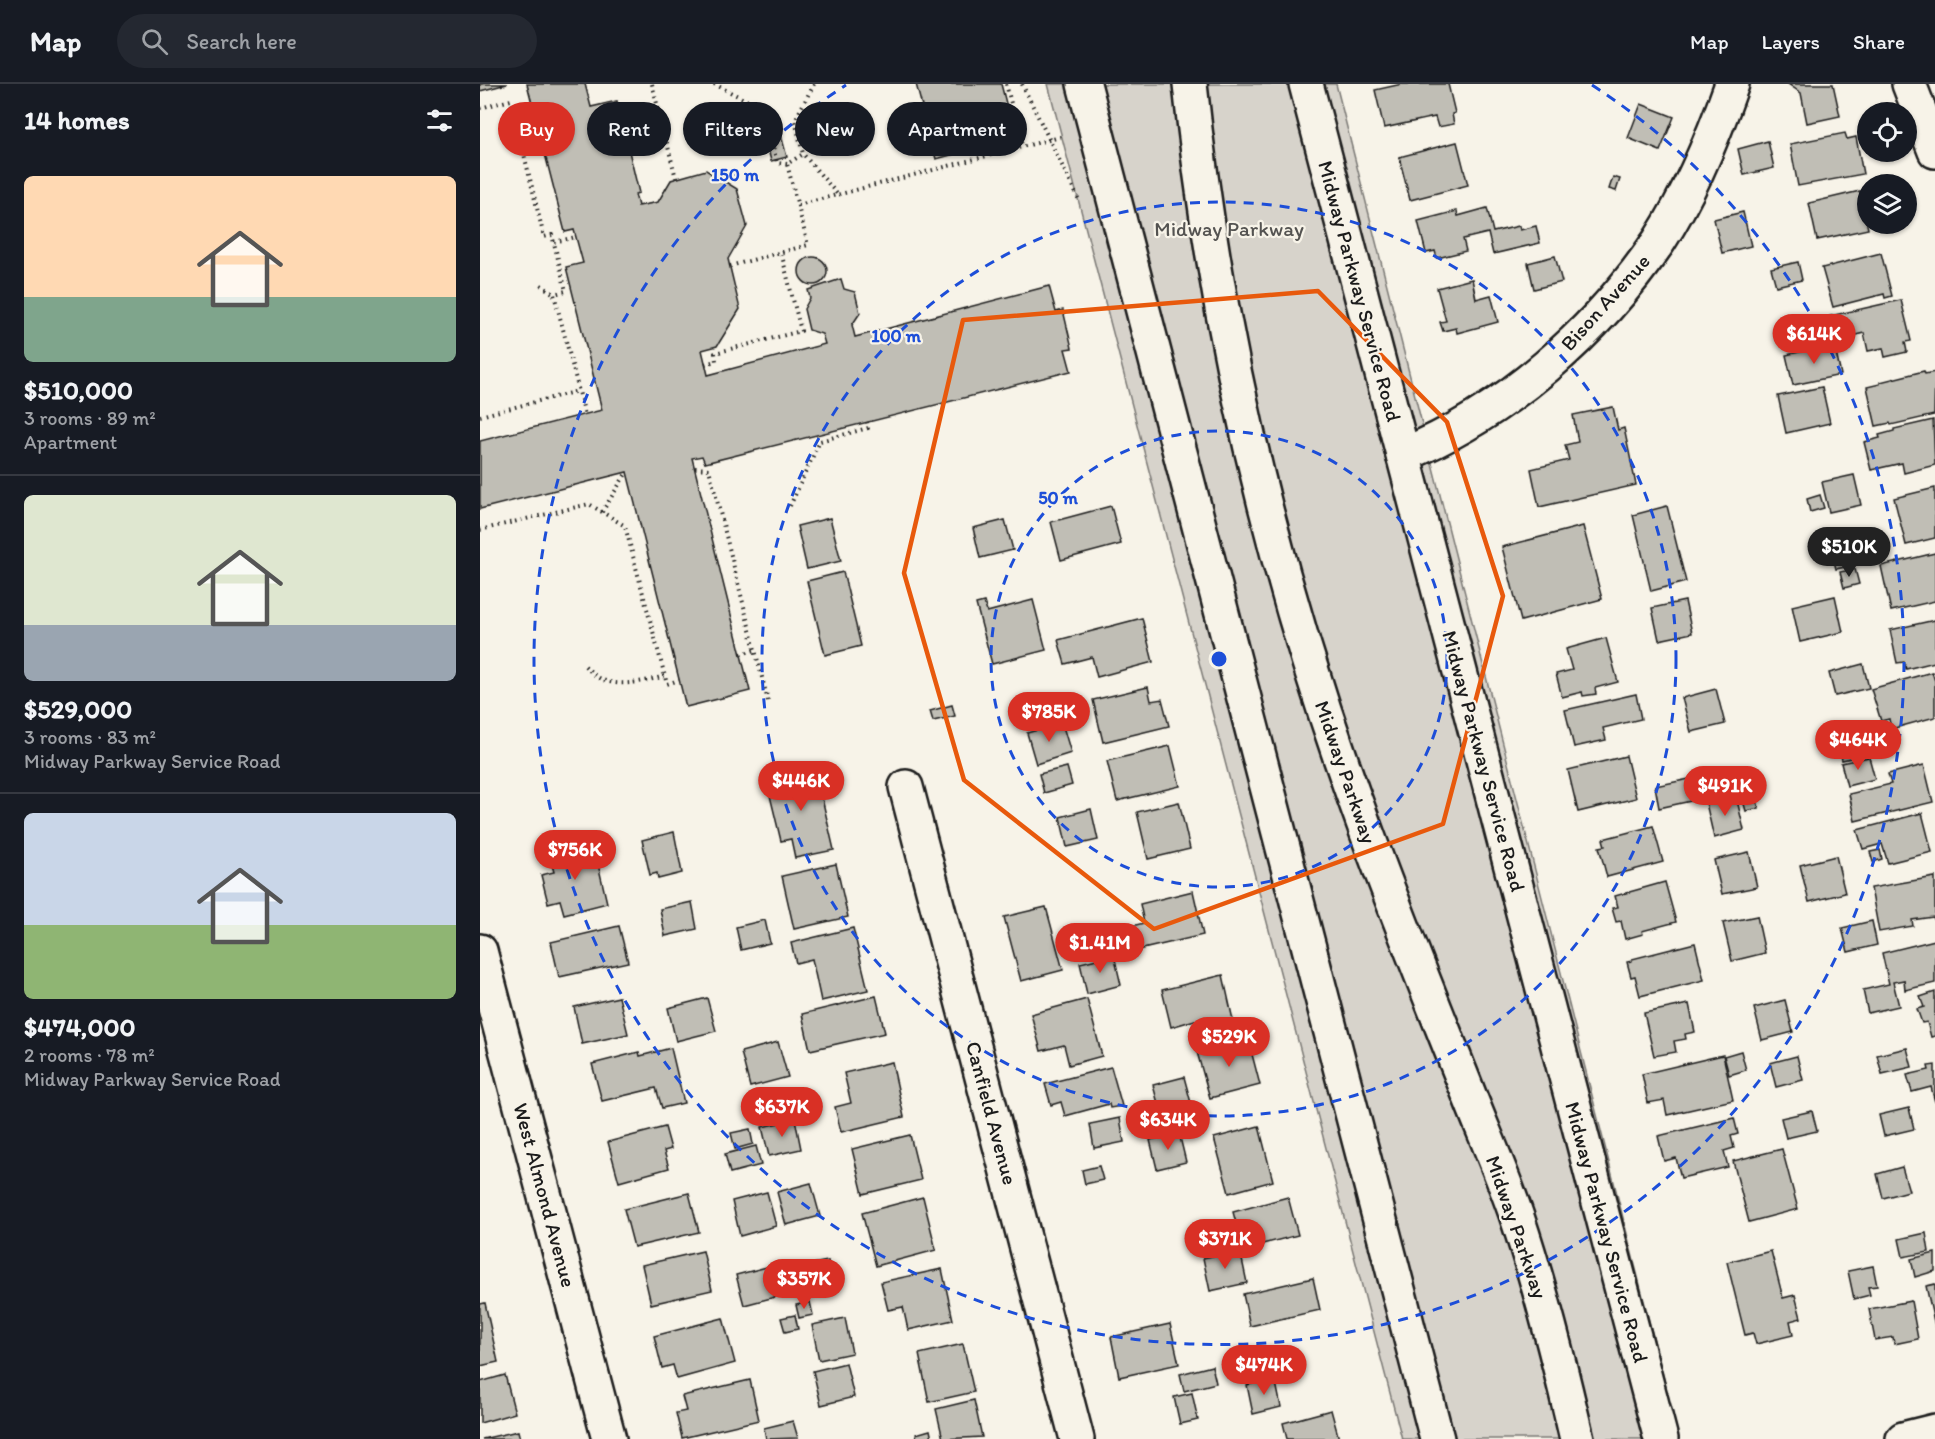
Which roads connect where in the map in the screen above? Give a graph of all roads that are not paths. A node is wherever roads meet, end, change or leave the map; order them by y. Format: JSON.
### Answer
{"nodes":[{"id":1,"x":1084,"y":84,"type":"edge"},
{"id":2,"x":1190,"y":84,"type":"edge"},
{"id":3,"x":1306,"y":84,"type":"edge"},
{"id":4,"x":1732,"y":84,"type":"edge"},
{"id":5,"x":1909,"y":84,"type":"edge"},
{"id":6,"x":1935,"y":152,"type":"edge"},
{"id":7,"x":1404,"y":455,"type":"junction"},
{"id":8,"x":906,"y":787,"type":"dead end"},
{"id":9,"x":480,"y":951,"type":"edge"},
{"id":10,"x":1935,"y":1431,"type":"edge"},
{"id":11,"x":609,"y":1439,"type":"edge"},
{"id":12,"x":1077,"y":1439,"type":"edge"},
{"id":13,"x":1437,"y":1439,"type":"edge"},
{"id":14,"x":1577,"y":1439,"type":"edge"},
{"id":15,"x":1661,"y":1439,"type":"edge"},
{"id":16,"x":1903,"y":1439,"type":"edge"}],
"edges":[{"from":1,"to":13,"type":"street"},
{"from":2,"to":14,"type":"street","name":"Midway Parkway"},
{"from":3,"to":7,"type":"street","name":"Midway Parkway Service Road"},
{"from":4,"to":7,"type":"street","name":"Bison Avenue"},
{"from":5,"to":6,"type":"street"},
{"from":7,"to":15,"type":"street","name":"Midway Parkway Service Road"},
{"from":8,"to":12,"type":"street","name":"Canfield Avenue"},
{"from":9,"to":11,"type":"street","name":"West Almond Avenue"},
{"from":10,"to":16,"type":"street"}]}
